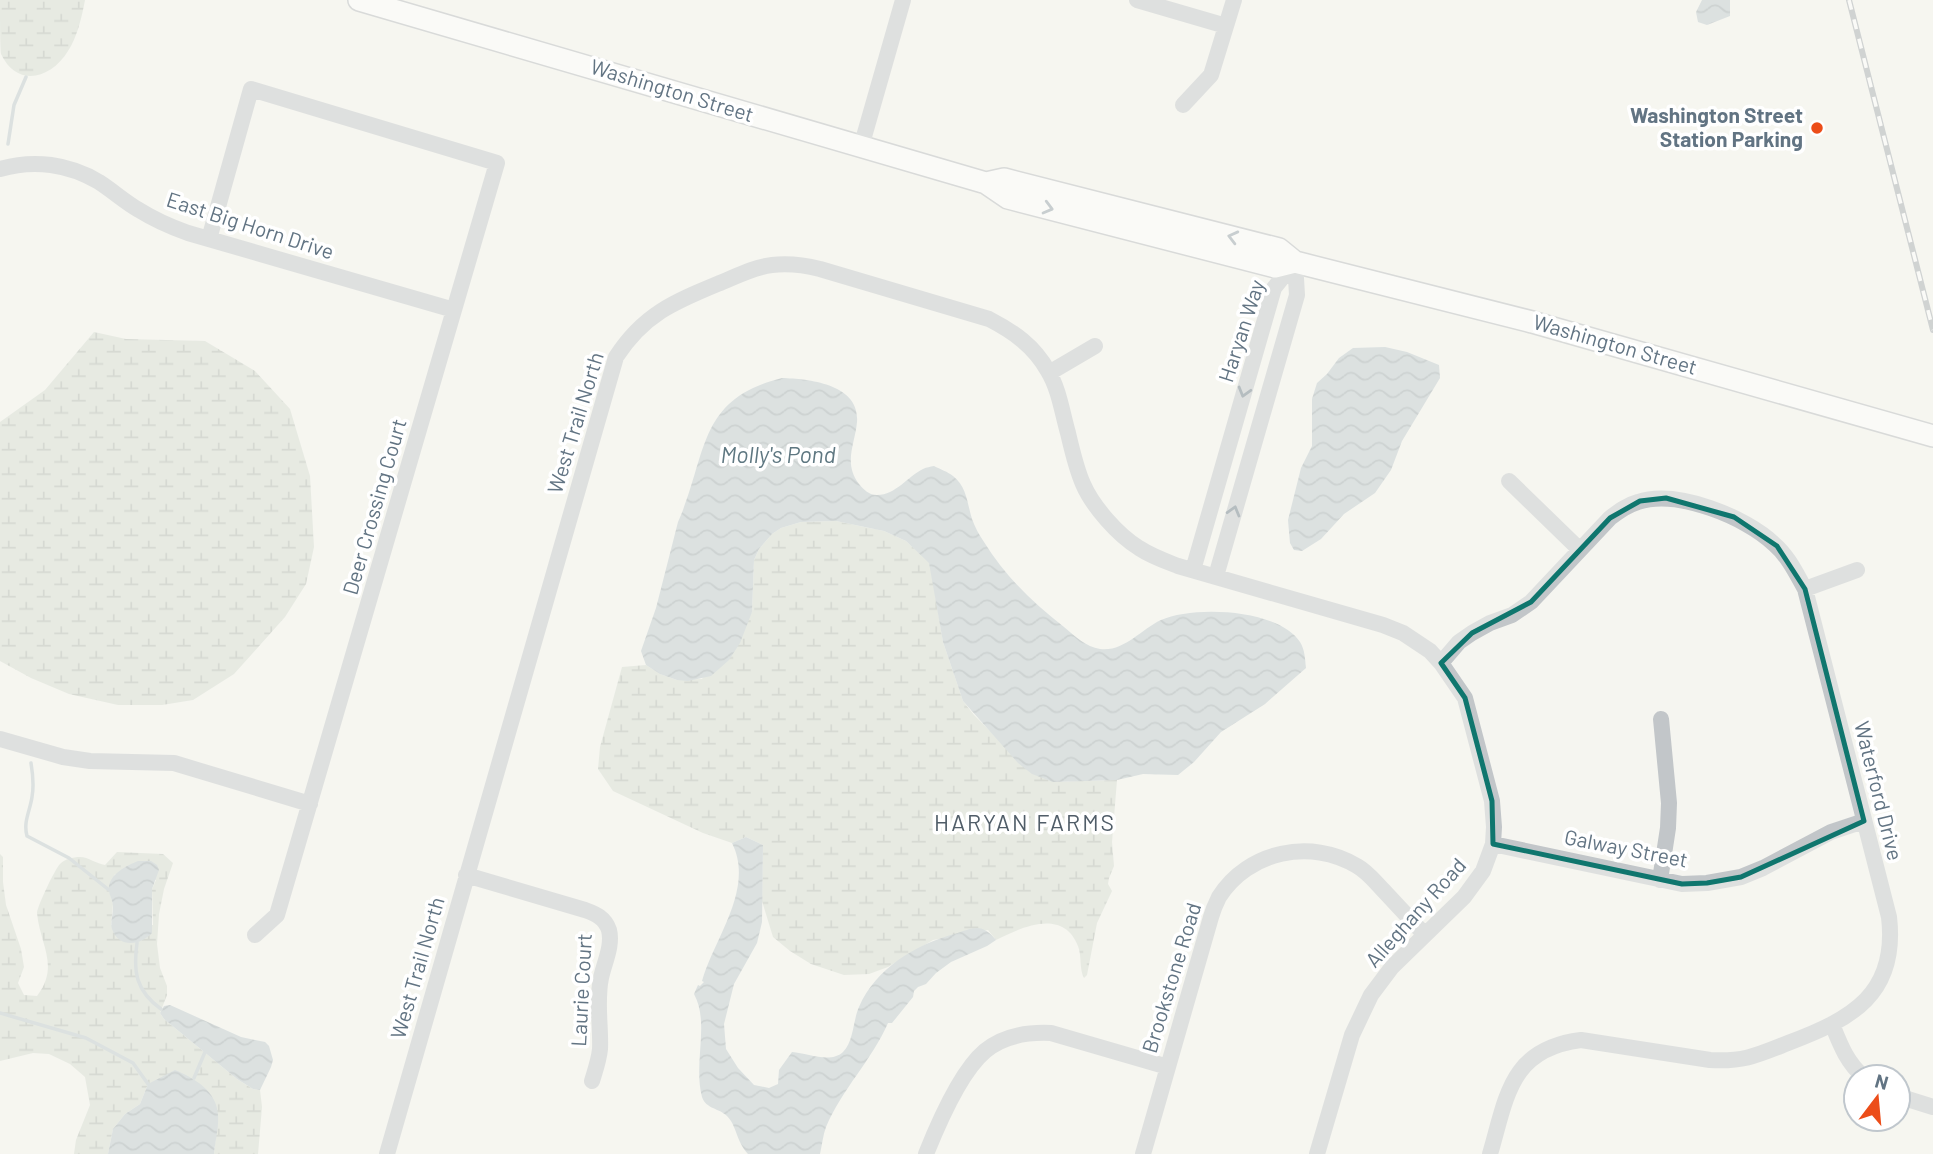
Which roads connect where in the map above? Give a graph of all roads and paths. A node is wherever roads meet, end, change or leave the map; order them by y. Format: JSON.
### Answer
{"nodes":[{"id":1,"x":359,"y":0,"type":"edge"},
{"id":2,"x":903,"y":0,"type":"edge"},
{"id":3,"x":1137,"y":0,"type":"edge"},
{"id":4,"x":1234,"y":0,"type":"edge"},
{"id":5,"x":1226,"y":26,"type":"junction"},
{"id":6,"x":1183,"y":105,"type":"dead end"},
{"id":7,"x":861,"y":147,"type":"junction"},
{"id":8,"x":0,"y":169,"type":"edge"},
{"id":9,"x":209,"y":239,"type":"junction"},
{"id":10,"x":1295,"y":262,"type":"junction"},
{"id":11,"x":454,"y":310,"type":"junction"},
{"id":12,"x":1095,"y":346,"type":"dead end"},
{"id":13,"x":1049,"y":373,"type":"junction"},
{"id":14,"x":1933,"y":436,"type":"edge"},
{"id":15,"x":1509,"y":481,"type":"dead end"},
{"id":16,"x":1580,"y":550,"type":"junction"},
{"id":17,"x":1857,"y":570,"type":"dead end"},
{"id":18,"x":1204,"y":573,"type":"junction"},
{"id":19,"x":1805,"y":589,"type":"junction"},
{"id":20,"x":1441,"y":663,"type":"junction"},
{"id":21,"x":1661,"y":719,"type":"dead end"},
{"id":22,"x":0,"y":739,"type":"edge"},
{"id":23,"x":310,"y":804,"type":"junction"},
{"id":24,"x":1864,"y":821,"type":"junction"},
{"id":25,"x":1493,"y":844,"type":"junction"},
{"id":26,"x":467,"y":875,"type":"junction"},
{"id":27,"x":1660,"y":880,"type":"junction"},
{"id":28,"x":1425,"y":934,"type":"junction"},
{"id":29,"x":255,"y":935,"type":"dead end"},
{"id":30,"x":1832,"y":1024,"type":"junction"},
{"id":31,"x":1851,"y":1063,"type":"edge"},
{"id":32,"x":1168,"y":1067,"type":"junction"},
{"id":33,"x":593,"y":1081,"type":"dead end"},
{"id":34,"x":1912,"y":1100,"type":"edge"},
{"id":35,"x":1933,"y":1107,"type":"edge"},
{"id":36,"x":387,"y":1154,"type":"edge"},
{"id":37,"x":926,"y":1154,"type":"edge"},
{"id":38,"x":1143,"y":1154,"type":"edge"},
{"id":39,"x":1317,"y":1154,"type":"edge"},
{"id":40,"x":1490,"y":1154,"type":"edge"}],
"edges":[{"from":1,"to":7,"type":"main road","name":"Washington Street"},
{"from":2,"to":7,"type":"street"},
{"from":3,"to":5,"type":"street"},
{"from":4,"to":5,"type":"street"},
{"from":5,"to":6,"type":"street"},
{"from":7,"to":10,"type":"main road","name":"Washington Street"},
{"from":8,"to":9,"type":"street","name":"East Big Horn Drive"},
{"from":9,"to":11,"type":"street","name":"East Big Horn Drive"},
{"from":9,"to":11,"type":"street","name":"Deer Crossing Court"},
{"from":10,"to":14,"type":"main road","name":"Washington Street"},
{"from":18,"to":10,"type":"street","name":"Haryan Way","one_way":true},
{"from":10,"to":18,"type":"street","name":"Haryan Way","one_way":true},
{"from":11,"to":23,"type":"street","name":"Deer Crossing Court"},
{"from":12,"to":13,"type":"street"},
{"from":13,"to":18,"type":"street","name":"West Trail North"},
{"from":13,"to":26,"type":"street","name":"West Trail North"},
{"from":15,"to":16,"type":"street"},
{"from":16,"to":19,"type":"street","name":"Waterford Drive"},
{"from":16,"to":20,"type":"street","name":"Waterford Drive"},
{"from":17,"to":19,"type":"street"},
{"from":18,"to":20,"type":"street","name":"Alleghany Road"},
{"from":19,"to":24,"type":"street","name":"Waterford Drive"},
{"from":20,"to":25,"type":"street","name":"Alleghany Road"},
{"from":21,"to":27,"type":"street"},
{"from":22,"to":23,"type":"street"},
{"from":23,"to":29,"type":"street","name":"Deer Crossing Court"},
{"from":24,"to":27,"type":"street","name":"Galway Street"},
{"from":24,"to":30,"type":"street","name":"Waterford Drive"},
{"from":25,"to":27,"type":"street","name":"Galway Street"},
{"from":25,"to":28,"type":"street","name":"Alleghany Road"},
{"from":26,"to":33,"type":"street","name":"Laurie Court"},
{"from":26,"to":36,"type":"street","name":"West Trail North"},
{"from":28,"to":32,"type":"street","name":"Brookstone Road"},
{"from":28,"to":39,"type":"street","name":"Alleghany Road"},
{"from":30,"to":31,"type":"street"},
{"from":30,"to":40,"type":"street","name":"Waterford Drive"},
{"from":32,"to":37,"type":"street"},
{"from":32,"to":38,"type":"street","name":"Brookstone Road"},
{"from":34,"to":35,"type":"street"}]}
